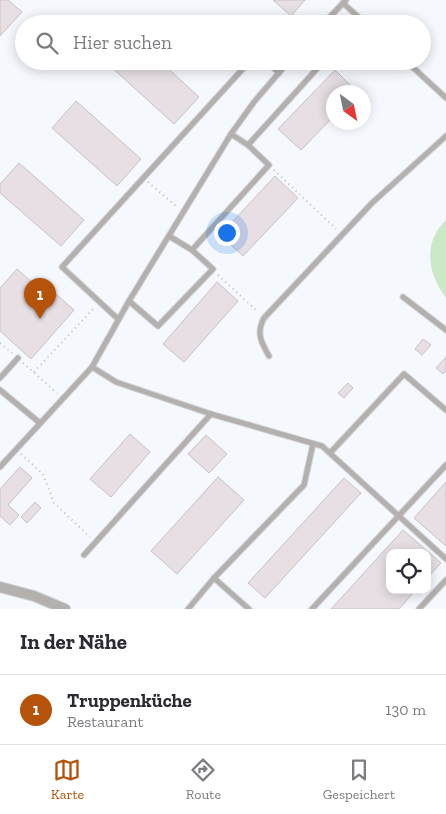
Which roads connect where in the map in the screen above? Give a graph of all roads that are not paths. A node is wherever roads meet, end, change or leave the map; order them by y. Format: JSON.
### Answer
{"nodes":[{"id":1,"x":344,"y":1,"type":"edge"},
{"id":2,"x":331,"y":15,"type":"edge"},
{"id":3,"x":357,"y":15,"type":"edge"},
{"id":4,"x":242,"y":70,"type":"edge"},
{"id":5,"x":275,"y":70,"type":"edge"},
{"id":6,"x":281,"y":70,"type":"edge"},
{"id":7,"x":316,"y":70,"type":"edge"},
{"id":8,"x":416,"y":70,"type":"edge"},
{"id":9,"x":278,"y":73,"type":"junction"},
{"id":10,"x":446,"y":98,"type":"edge"},
{"id":11,"x":231,"y":134,"type":"junction"},
{"id":12,"x":446,"y":136,"type":"edge"},
{"id":13,"x":248,"y":145,"type":"junction"},
{"id":14,"x":169,"y":236,"type":"junction"},
{"id":15,"x":192,"y":250,"type":"junction"},
{"id":16,"x":403,"y":297,"type":"dead end"},
{"id":17,"x":129,"y":301,"type":"junction"},
{"id":18,"x":118,"y":319,"type":"junction"},
{"id":19,"x":446,"y":330,"type":"edge"},
{"id":20,"x":270,"y":356,"type":"dead end"},
{"id":21,"x":18,"y":358,"type":"road end"},
{"id":22,"x":92,"y":366,"type":"junction"},
{"id":23,"x":0,"y":378,"type":"edge"},
{"id":24,"x":0,"y":390,"type":"edge"},
{"id":25,"x":446,"y":410,"type":"edge"},
{"id":26,"x":211,"y":414,"type":"junction"},
{"id":27,"x":40,"y":423,"type":"junction"},
{"id":28,"x":312,"y":444,"type":"junction"},
{"id":29,"x":330,"y":453,"type":"junction"},
{"id":30,"x":446,"y":465,"type":"edge"},
{"id":31,"x":0,"y":467,"type":"edge"},
{"id":32,"x":399,"y":515,"type":"junction"},
{"id":33,"x":84,"y":555,"type":"dead end"},
{"id":34,"x":446,"y":559,"type":"edge"},
{"id":35,"x":214,"y":578,"type":"junction"},
{"id":36,"x":446,"y":580,"type":"edge"},
{"id":37,"x":0,"y":587,"type":"edge"},
{"id":38,"x":49,"y":606,"type":"edge"},
{"id":39,"x":65,"y":609,"type":"edge"},
{"id":40,"x":188,"y":609,"type":"edge"},
{"id":41,"x":248,"y":609,"type":"edge"},
{"id":42,"x":312,"y":609,"type":"edge"},
{"id":43,"x":419,"y":609,"type":"edge"}],
"edges":[{"from":1,"to":2,"type":"lane"},
{"from":1,"to":3,"type":"lane"},
{"from":4,"to":18,"type":"lane"},
{"from":5,"to":9,"type":"lane"},
{"from":6,"to":9,"type":"lane"},
{"from":7,"to":13,"type":"lane"},
{"from":8,"to":10,"type":"lane"},
{"from":9,"to":11,"type":"lane"},
{"from":11,"to":13,"type":"lane"},
{"from":11,"to":14,"type":"lane"},
{"from":12,"to":20,"type":"lane"},
{"from":13,"to":15,"type":"lane"},
{"from":14,"to":15,"type":"lane"},
{"from":14,"to":17,"type":"lane"},
{"from":15,"to":17,"type":"lane"},
{"from":16,"to":19,"type":"lane"},
{"from":17,"to":18,"type":"lane"},
{"from":18,"to":22,"type":"lane"},
{"from":21,"to":23,"type":"lane"},
{"from":22,"to":26,"type":"lane"},
{"from":22,"to":27,"type":"lane"},
{"from":24,"to":27,"type":"lane"},
{"from":25,"to":29,"type":"lane"},
{"from":26,"to":28,"type":"lane"},
{"from":26,"to":33,"type":"lane"},
{"from":27,"to":31,"type":"lane"},
{"from":28,"to":29,"type":"lane"},
{"from":28,"to":35,"type":"lane"},
{"from":29,"to":32,"type":"lane"},
{"from":30,"to":32,"type":"lane"},
{"from":32,"to":34,"type":"lane"},
{"from":32,"to":42,"type":"lane"},
{"from":35,"to":40,"type":"lane"},
{"from":35,"to":41,"type":"lane"},
{"from":36,"to":43,"type":"lane"},
{"from":37,"to":38,"type":"street"},
{"from":38,"to":39,"type":"street"}]}
